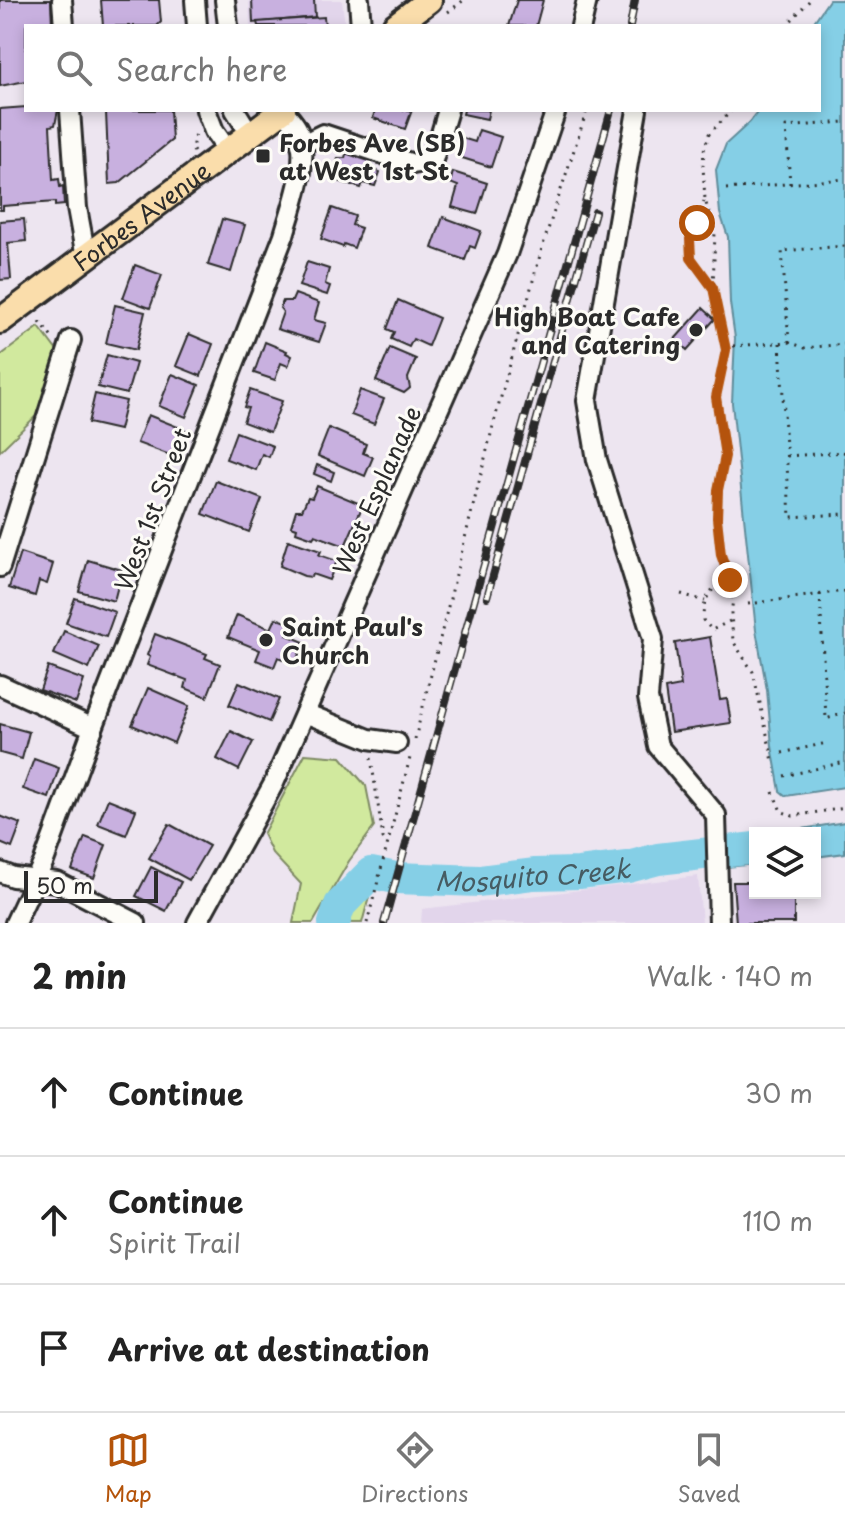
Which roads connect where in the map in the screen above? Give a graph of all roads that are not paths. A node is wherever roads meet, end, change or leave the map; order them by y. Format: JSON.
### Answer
{"nodes":[{"id":1,"x":62,"y":0,"type":"edge"},
{"id":2,"x":195,"y":0,"type":"edge"},
{"id":3,"x":225,"y":0,"type":"edge"},
{"id":4,"x":359,"y":0,"type":"edge"},
{"id":5,"x":429,"y":0,"type":"edge"},
{"id":6,"x":587,"y":0,"type":"edge"},
{"id":7,"x":64,"y":24,"type":"edge"},
{"id":8,"x":197,"y":24,"type":"edge"},
{"id":9,"x":228,"y":24,"type":"edge"},
{"id":10,"x":361,"y":24,"type":"edge"},
{"id":11,"x":398,"y":24,"type":"edge"},
{"id":12,"x":581,"y":24,"type":"edge"},
{"id":13,"x":70,"y":112,"type":"edge"},
{"id":14,"x":207,"y":112,"type":"edge"},
{"id":15,"x":236,"y":112,"type":"edge"},
{"id":16,"x":280,"y":112,"type":"edge"},
{"id":17,"x":285,"y":112,"type":"edge"},
{"id":18,"x":447,"y":112,"type":"edge"},
{"id":19,"x":555,"y":112,"type":"edge"},
{"id":20,"x":637,"y":112,"type":"edge"},
{"id":21,"x":250,"y":134,"type":"junction"},
{"id":22,"x":301,"y":145,"type":"junction"},
{"id":23,"x":228,"y":151,"type":"junction"},
{"id":24,"x":86,"y":257,"type":"junction"},
{"id":25,"x":0,"y":321,"type":"edge"},
{"id":26,"x":71,"y":340,"type":"dead end"},
{"id":27,"x":0,"y":567,"type":"edge"},
{"id":28,"x":0,"y":685,"type":"edge"},
{"id":29,"x":305,"y":713,"type":"junction"},
{"id":30,"x":93,"y":728,"type":"junction"},
{"id":31,"x":397,"y":743,"type":"dead end"},
{"id":32,"x":0,"y":872,"type":"edge"},
{"id":33,"x":35,"y":879,"type":"junction"},
{"id":34,"x":15,"y":923,"type":"edge"},
{"id":35,"x":136,"y":923,"type":"edge"},
{"id":36,"x":197,"y":923,"type":"edge"},
{"id":37,"x":719,"y":923,"type":"edge"}],
"edges":[{"from":1,"to":7,"type":"street"},
{"from":2,"to":8,"type":"street"},
{"from":3,"to":9,"type":"street"},
{"from":4,"to":10,"type":"street"},
{"from":5,"to":11,"type":"main road"},
{"from":6,"to":12,"type":"street"},
{"from":13,"to":24,"type":"street"},
{"from":14,"to":23,"type":"street"},
{"from":15,"to":21,"type":"street"},
{"from":16,"to":21,"type":"main road","name":"Forbes Avenue"},
{"from":17,"to":22,"type":"street"},
{"from":18,"to":22,"type":"street"},
{"from":19,"to":29,"type":"street","name":"West Esplanade"},
{"from":20,"to":37,"type":"street"},
{"from":21,"to":23,"type":"main road","name":"Forbes Avenue"},
{"from":22,"to":30,"type":"street","name":"West 1st Street"},
{"from":23,"to":24,"type":"main road","name":"Forbes Avenue"},
{"from":24,"to":25,"type":"main road","name":"Forbes Avenue"},
{"from":26,"to":27,"type":"street"},
{"from":28,"to":30,"type":"street"},
{"from":29,"to":31,"type":"street"},
{"from":29,"to":36,"type":"street","name":"West Esplanade"},
{"from":30,"to":33,"type":"street","name":"West 1st Street"},
{"from":32,"to":33,"type":"street"},
{"from":33,"to":34,"type":"street","name":"West 1st Street"},
{"from":33,"to":35,"type":"street"}]}
